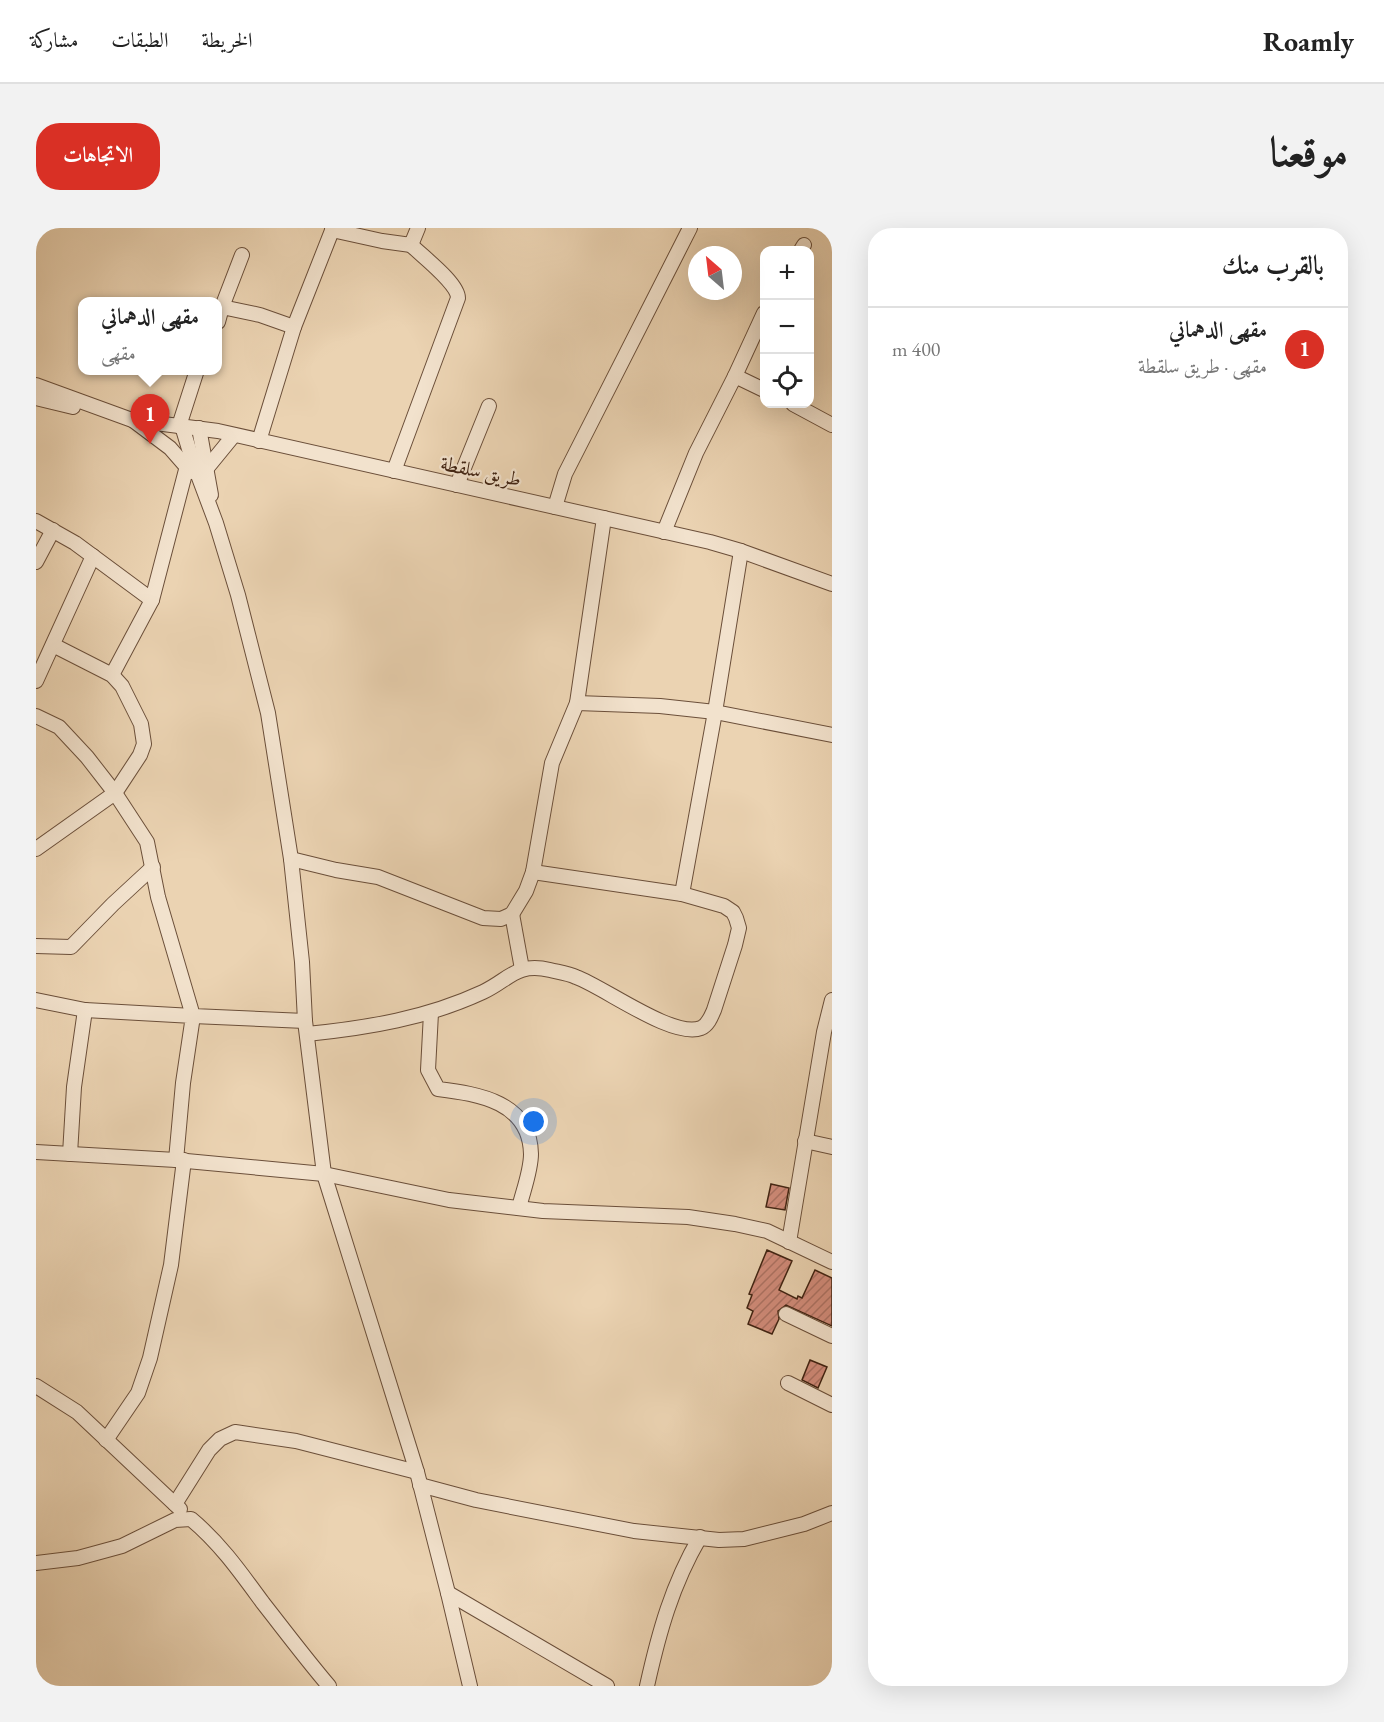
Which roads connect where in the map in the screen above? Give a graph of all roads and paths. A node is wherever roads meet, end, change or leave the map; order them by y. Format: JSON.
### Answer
{"nodes":[{"id":1,"x":418,"y":228,"type":"edge"},
{"id":2,"x":690,"y":228,"type":"edge"},
{"id":3,"x":332,"y":229,"type":"edge"},
{"id":4,"x":411,"y":245,"type":"junction"},
{"id":5,"x":242,"y":255,"type":"dead end"},
{"id":6,"x":222,"y":307,"type":"joint"},
{"id":7,"x":760,"y":324,"type":"edge"},
{"id":8,"x":294,"y":327,"type":"junction"},
{"id":9,"x":195,"y":375,"type":"edge"},
{"id":10,"x":735,"y":376,"type":"junction"},
{"id":11,"x":36,"y":385,"type":"edge"},
{"id":12,"x":760,"y":388,"type":"edge"},
{"id":13,"x":36,"y":398,"type":"edge"},
{"id":14,"x":489,"y":406,"type":"dead end"},
{"id":15,"x":800,"y":408,"type":"edge"},
{"id":16,"x":117,"y":416,"type":"junction"},
{"id":17,"x":132,"y":420,"type":"junction"},
{"id":18,"x":832,"y":425,"type":"edge"},
{"id":19,"x":180,"y":426,"type":"junction"},
{"id":20,"x":199,"y":428,"type":"junction"},
{"id":21,"x":234,"y":435,"type":"junction"},
{"id":22,"x":259,"y":441,"type":"junction"},
{"id":23,"x":187,"y":466,"type":"junction"},
{"id":24,"x":207,"y":468,"type":"junction"},
{"id":25,"x":394,"y":471,"type":"junction"},
{"id":26,"x":457,"y":485,"type":"junction"},
{"id":27,"x":203,"y":490,"type":"junction"},
{"id":28,"x":555,"y":507,"type":"junction"},
{"id":29,"x":604,"y":518,"type":"junction"},
{"id":30,"x":36,"y":521,"type":"edge"},
{"id":31,"x":216,"y":523,"type":"junction"},
{"id":32,"x":53,"y":530,"type":"junction"},
{"id":33,"x":664,"y":532,"type":"junction"},
{"id":34,"x":741,"y":551,"type":"junction"},
{"id":35,"x":93,"y":556,"type":"junction"},
{"id":36,"x":36,"y":562,"type":"edge"},
{"id":37,"x":832,"y":584,"type":"edge"},
{"id":38,"x":152,"y":600,"type":"junction"},
{"id":39,"x":53,"y":645,"type":"junction"},
{"id":40,"x":112,"y":675,"type":"junction"},
{"id":41,"x":36,"y":681,"type":"edge"},
{"id":42,"x":577,"y":703,"type":"junction"},
{"id":43,"x":715,"y":712,"type":"junction"},
{"id":44,"x":36,"y":716,"type":"edge"},
{"id":45,"x":832,"y":735,"type":"edge"},
{"id":46,"x":115,"y":793,"type":"junction"},
{"id":47,"x":36,"y":849,"type":"edge"},
{"id":48,"x":291,"y":859,"type":"junction"},
{"id":49,"x":153,"y":867,"type":"junction"},
{"id":50,"x":533,"y":872,"type":"junction"},
{"id":51,"x":682,"y":894,"type":"junction"},
{"id":52,"x":512,"y":914,"type":"junction"},
{"id":53,"x":36,"y":946,"type":"edge"},
{"id":54,"x":522,"y":969,"type":"junction"},
{"id":55,"x":36,"y":1000,"type":"edge"},
{"id":56,"x":832,"y":1000,"type":"edge"},
{"id":57,"x":85,"y":1010,"type":"junction"},
{"id":58,"x":431,"y":1013,"type":"junction"},
{"id":59,"x":193,"y":1016,"type":"junction"},
{"id":60,"x":306,"y":1027,"type":"junction"},
{"id":61,"x":804,"y":1141,"type":"junction"},
{"id":62,"x":832,"y":1147,"type":"edge"},
{"id":63,"x":36,"y":1152,"type":"edge"},
{"id":64,"x":70,"y":1154,"type":"junction"},
{"id":65,"x":180,"y":1160,"type":"junction"},
{"id":66,"x":324,"y":1174,"type":"junction"},
{"id":67,"x":519,"y":1208,"type":"junction"},
{"id":68,"x":789,"y":1242,"type":"junction"},
{"id":69,"x":832,"y":1262,"type":"edge"},
{"id":70,"x":786,"y":1314,"type":"dead end"},
{"id":71,"x":832,"y":1336,"type":"edge"},
{"id":72,"x":788,"y":1383,"type":"dead end"},
{"id":73,"x":36,"y":1386,"type":"edge"},
{"id":74,"x":832,"y":1405,"type":"edge"},
{"id":75,"x":106,"y":1440,"type":"junction"},
{"id":76,"x":418,"y":1479,"type":"junction"},
{"id":77,"x":175,"y":1504,"type":"junction"},
{"id":78,"x":832,"y":1514,"type":"edge"},
{"id":79,"x":191,"y":1519,"type":"junction"},
{"id":80,"x":700,"y":1537,"type":"junction"},
{"id":81,"x":36,"y":1563,"type":"edge"},
{"id":82,"x":448,"y":1593,"type":"junction"},
{"id":83,"x":329,"y":1686,"type":"edge"},
{"id":84,"x":470,"y":1686,"type":"edge"},
{"id":85,"x":607,"y":1686,"type":"edge"},
{"id":86,"x":646,"y":1686,"type":"edge"}],
"edges":[{"from":1,"to":4,"type":"street"},
{"from":2,"to":28,"type":"street"},
{"from":3,"to":4,"type":"street"},
{"from":3,"to":8,"type":"street"},
{"from":4,"to":25,"type":"street"},
{"from":5,"to":6,"type":"street"},
{"from":6,"to":8,"type":"street"},
{"from":7,"to":10,"type":"street"},
{"from":8,"to":22,"type":"street"},
{"from":9,"to":19,"type":"street"},
{"from":10,"to":12,"type":"street"},
{"from":10,"to":33,"type":"street"},
{"from":11,"to":16,"type":"street","name":"طريق سلقطة"},
{"from":13,"to":16,"type":"street","name":"طريق سلقطة"},
{"from":14,"to":26,"type":"street"},
{"from":15,"to":18,"type":"street"},
{"from":16,"to":17,"type":"street","name":"طريق سلقطة"},
{"from":17,"to":19,"type":"street","name":"طريق سلقطة"},
{"from":17,"to":23,"type":"street"},
{"from":19,"to":20,"type":"street","name":"طريق سلقطة"},
{"from":19,"to":27,"type":"street"},
{"from":20,"to":21,"type":"street","name":"طريق سلقطة"},
{"from":20,"to":24,"type":"street"},
{"from":21,"to":22,"type":"street","name":"طريق سلقطة"},
{"from":21,"to":24,"type":"street"},
{"from":22,"to":25,"type":"street","name":"طريق سلقطة"},
{"from":23,"to":27,"type":"street"},
{"from":23,"to":38,"type":"street"},
{"from":24,"to":31,"type":"street"},
{"from":25,"to":26,"type":"street","name":"طريق سلقطة"},
{"from":26,"to":28,"type":"street","name":"طريق سلقطة"},
{"from":27,"to":31,"type":"street"},
{"from":28,"to":29,"type":"street","name":"طريق سلقطة"},
{"from":29,"to":33,"type":"street","name":"طريق سلقطة"},
{"from":29,"to":42,"type":"street"},
{"from":30,"to":32,"type":"street"},
{"from":31,"to":48,"type":"street"},
{"from":32,"to":35,"type":"street"},
{"from":32,"to":36,"type":"street"},
{"from":33,"to":34,"type":"street","name":"طريق سلقطة"},
{"from":34,"to":37,"type":"street","name":"طريق سلقطة"},
{"from":34,"to":43,"type":"street"},
{"from":35,"to":38,"type":"street"},
{"from":35,"to":39,"type":"street"},
{"from":38,"to":40,"type":"street"},
{"from":39,"to":40,"type":"street"},
{"from":39,"to":41,"type":"street"},
{"from":40,"to":46,"type":"street"},
{"from":42,"to":43,"type":"street"},
{"from":42,"to":50,"type":"street"},
{"from":43,"to":45,"type":"street"},
{"from":43,"to":51,"type":"street"},
{"from":44,"to":46,"type":"street"},
{"from":46,"to":47,"type":"street"},
{"from":46,"to":49,"type":"street"},
{"from":48,"to":52,"type":"street"},
{"from":48,"to":60,"type":"street"},
{"from":49,"to":53,"type":"street"},
{"from":49,"to":59,"type":"street"},
{"from":50,"to":51,"type":"street"},
{"from":50,"to":52,"type":"street"},
{"from":51,"to":54,"type":"street"},
{"from":52,"to":54,"type":"street"},
{"from":54,"to":58,"type":"street"},
{"from":55,"to":57,"type":"street"},
{"from":56,"to":61,"type":"street"},
{"from":57,"to":59,"type":"street"},
{"from":57,"to":64,"type":"street"},
{"from":58,"to":60,"type":"street"},
{"from":58,"to":67,"type":"street"},
{"from":59,"to":60,"type":"street"},
{"from":59,"to":65,"type":"street"},
{"from":60,"to":66,"type":"street"},
{"from":61,"to":62,"type":"street"},
{"from":61,"to":68,"type":"street"},
{"from":63,"to":64,"type":"street"},
{"from":64,"to":65,"type":"street"},
{"from":65,"to":66,"type":"street"},
{"from":65,"to":75,"type":"street"},
{"from":66,"to":67,"type":"street"},
{"from":66,"to":76,"type":"street"},
{"from":67,"to":68,"type":"street"},
{"from":68,"to":69,"type":"street"},
{"from":70,"to":71,"type":"street"},
{"from":72,"to":74,"type":"street"},
{"from":73,"to":75,"type":"street"},
{"from":75,"to":77,"type":"street"},
{"from":76,"to":77,"type":"street"},
{"from":76,"to":80,"type":"street"},
{"from":76,"to":82,"type":"street"},
{"from":77,"to":79,"type":"street"},
{"from":78,"to":80,"type":"street"},
{"from":79,"to":81,"type":"street"},
{"from":79,"to":83,"type":"street"},
{"from":80,"to":86,"type":"street"},
{"from":82,"to":84,"type":"street"},
{"from":82,"to":85,"type":"street"}]}
